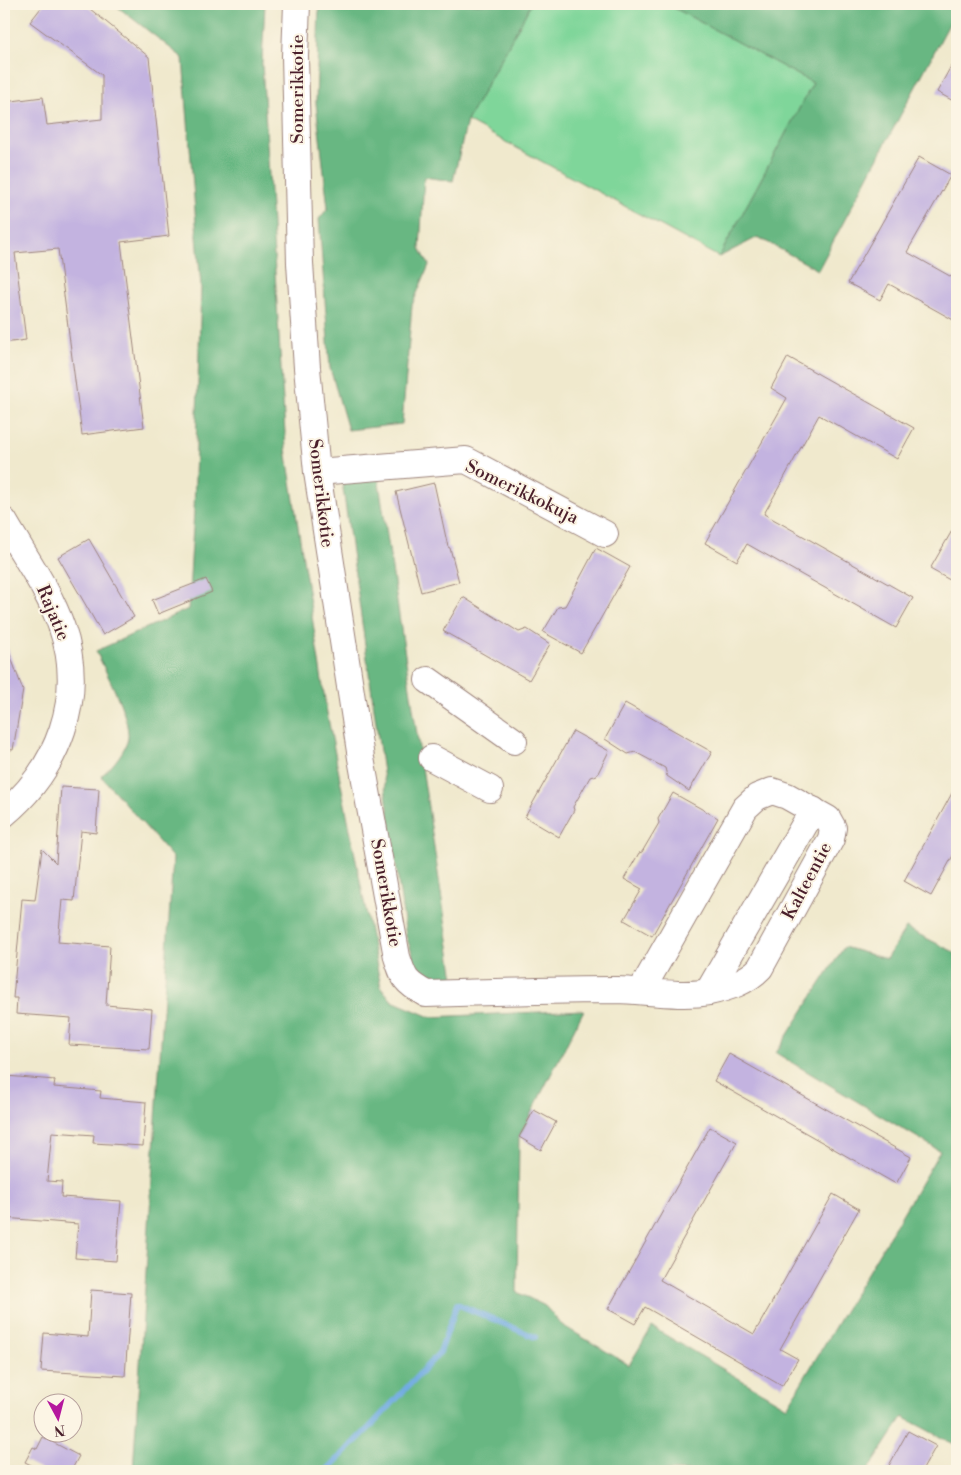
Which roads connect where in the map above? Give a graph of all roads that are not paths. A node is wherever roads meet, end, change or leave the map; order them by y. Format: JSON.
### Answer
{"nodes":[{"id":1,"x":297,"y":4,"type":"edge"},
{"id":2,"x":317,"y":472,"type":"junction"},
{"id":3,"x":4,"y":521,"type":"edge"},
{"id":4,"x":605,"y":534,"type":"dead end"},
{"id":5,"x":428,"y":680,"type":"dead end"},
{"id":6,"x":514,"y":741,"type":"dead end"},
{"id":7,"x":432,"y":758,"type":"dead end"},
{"id":8,"x":490,"y":789,"type":"dead end"},
{"id":9,"x":4,"y":814,"type":"edge"},
{"id":10,"x":403,"y":977,"type":"joint"},
{"id":11,"x":641,"y":990,"type":"junction"}],
"edges":[{"from":1,"to":2,"type":"street","name":"Somerikkotie"},
{"from":2,"to":4,"type":"street","name":"Somerikkokuja"},
{"from":2,"to":10,"type":"street","name":"Somerikkotie"},
{"from":3,"to":9,"type":"street","name":"Rajatie"},
{"from":5,"to":6,"type":"street"},
{"from":7,"to":8,"type":"street"},
{"from":10,"to":11,"type":"street","name":"Kalteentie"},
{"from":11,"to":11,"type":"street","name":"Kalteentie"}]}
